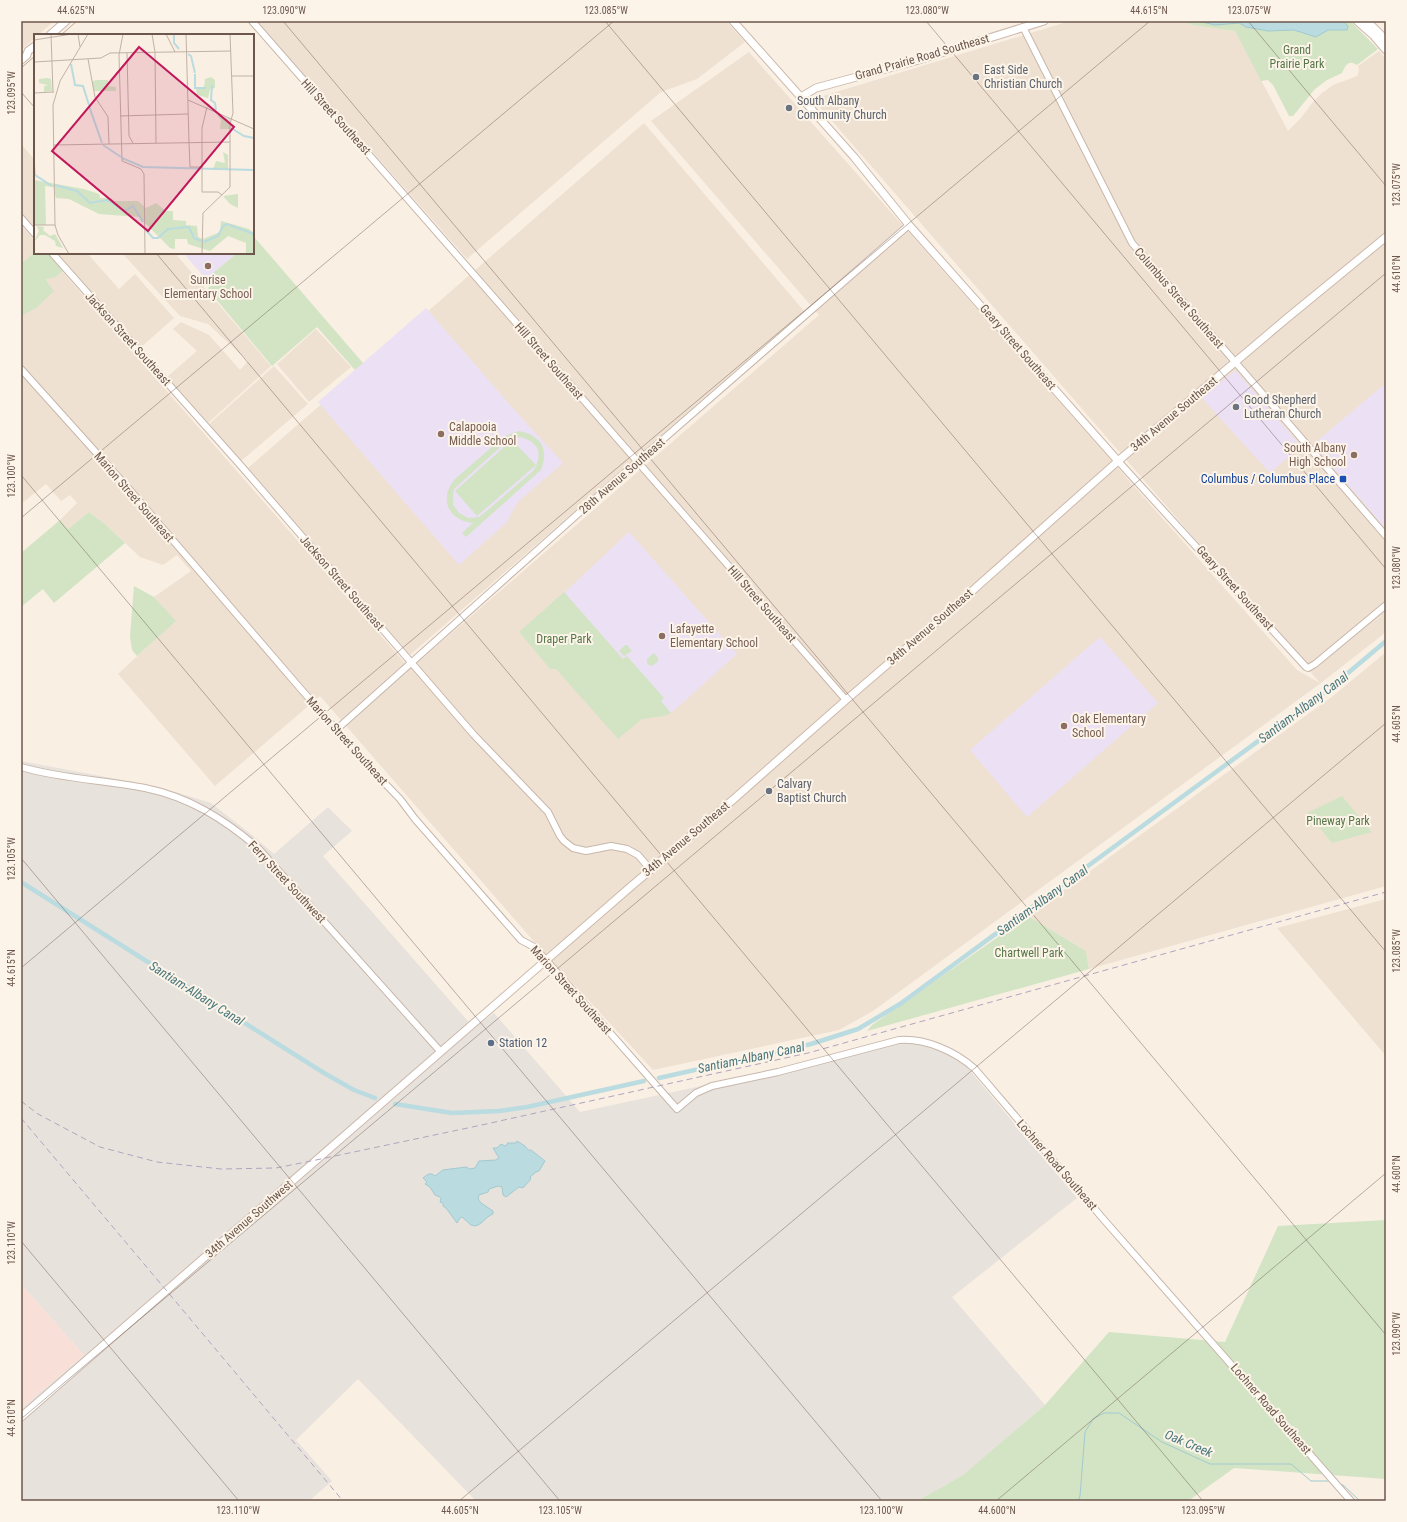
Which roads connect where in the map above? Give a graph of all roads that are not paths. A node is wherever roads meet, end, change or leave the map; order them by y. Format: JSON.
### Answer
{"nodes":[{"id":1,"x":66,"y":21,"type":"edge"},
{"id":2,"x":252,"y":21,"type":"edge"},
{"id":3,"x":733,"y":21,"type":"edge"},
{"id":4,"x":1044,"y":21,"type":"edge"},
{"id":5,"x":1357,"y":21,"type":"edge"},
{"id":6,"x":1367,"y":21,"type":"edge"},
{"id":7,"x":1023,"y":27,"type":"junction"},
{"id":8,"x":51,"y":34,"type":"edge"},
{"id":9,"x":1386,"y":40,"type":"edge"},
{"id":10,"x":34,"y":47,"type":"edge"},
{"id":11,"x":1386,"y":50,"type":"edge"},
{"id":12,"x":34,"y":52,"type":"edge"},
{"id":13,"x":27,"y":55,"type":"junction"},
{"id":14,"x":21,"y":60,"type":"edge"},
{"id":15,"x":801,"y":98,"type":"junction"},
{"id":16,"x":21,"y":218,"type":"edge"},
{"id":17,"x":909,"y":225,"type":"junction"},
{"id":18,"x":34,"y":233,"type":"edge"},
{"id":19,"x":1386,"y":237,"type":"edge"},
{"id":20,"x":53,"y":254,"type":"edge"},
{"id":21,"x":1235,"y":363,"type":"junction"},
{"id":22,"x":21,"y":369,"type":"edge"},
{"id":23,"x":1118,"y":461,"type":"junction"},
{"id":24,"x":638,"y":462,"type":"junction"},
{"id":25,"x":1386,"y":536,"type":"edge"},
{"id":26,"x":1386,"y":605,"type":"edge"},
{"id":27,"x":411,"y":662,"type":"junction"},
{"id":28,"x":846,"y":700,"type":"junction"},
{"id":29,"x":337,"y":729,"type":"junction"},
{"id":30,"x":21,"y":767,"type":"edge"},
{"id":31,"x":650,"y":869,"type":"junction"},
{"id":32,"x":546,"y":960,"type":"junction"},
{"id":33,"x":477,"y":1020,"type":"joint"},
{"id":34,"x":440,"y":1051,"type":"junction"},
{"id":35,"x":677,"y":1109,"type":"joint"},
{"id":36,"x":21,"y":1417,"type":"edge"},
{"id":37,"x":1351,"y":1501,"type":"edge"}],
"edges":[{"from":1,"to":8,"type":"main road"},
{"from":2,"to":24,"type":"street","name":"Hill Street Southeast"},
{"from":3,"to":15,"type":"main road","name":"Geary Street Southeast"},
{"from":4,"to":7,"type":"main road","name":"Grand Prairie Road Southeast"},
{"from":5,"to":11,"type":"main road"},
{"from":6,"to":9,"type":"main road"},
{"from":7,"to":15,"type":"main road","name":"Grand Prairie Road Southeast"},
{"from":7,"to":21,"type":"street","name":"Columbus Street Southeast"},
{"from":10,"to":13,"type":"main road"},
{"from":12,"to":13,"type":"main road"},
{"from":13,"to":14,"type":"main road"},
{"from":15,"to":17,"type":"main road","name":"Geary Street Southeast"},
{"from":16,"to":18,"type":"street"},
{"from":17,"to":23,"type":"main road","name":"Geary Street Southeast"},
{"from":17,"to":24,"type":"street","name":"28th Avenue Southeast"},
{"from":19,"to":21,"type":"main road","name":"34th Avenue Southeast"},
{"from":20,"to":27,"type":"street","name":"Jackson Street Southeast"},
{"from":21,"to":23,"type":"main road","name":"34th Avenue Southeast"},
{"from":21,"to":25,"type":"street","name":"Columbus Street Southeast"},
{"from":22,"to":29,"type":"street","name":"Marion Street Southeast"},
{"from":23,"to":26,"type":"street","name":"Geary Street Southeast"},
{"from":23,"to":28,"type":"main road","name":"34th Avenue Southeast"},
{"from":24,"to":27,"type":"street","name":"28th Avenue Southeast"},
{"from":24,"to":28,"type":"street","name":"Hill Street Southeast"},
{"from":27,"to":29,"type":"street","name":"28th Avenue Southeast"},
{"from":27,"to":31,"type":"street","name":"Jackson Street Southeast"},
{"from":28,"to":31,"type":"main road","name":"34th Avenue Southeast"},
{"from":29,"to":32,"type":"street","name":"Marion Street Southeast"},
{"from":30,"to":34,"type":"street","name":"Ferry Street Southwest"},
{"from":31,"to":32,"type":"main road","name":"34th Avenue Southeast"},
{"from":32,"to":33,"type":"main road","name":"34th Avenue Southeast"},
{"from":32,"to":35,"type":"street","name":"Marion Street Southeast"},
{"from":33,"to":34,"type":"main road","name":"34th Avenue Southwest"},
{"from":34,"to":36,"type":"main road","name":"34th Avenue Southwest"},
{"from":35,"to":37,"type":"street","name":"Lochner Road Southeast"}]}
